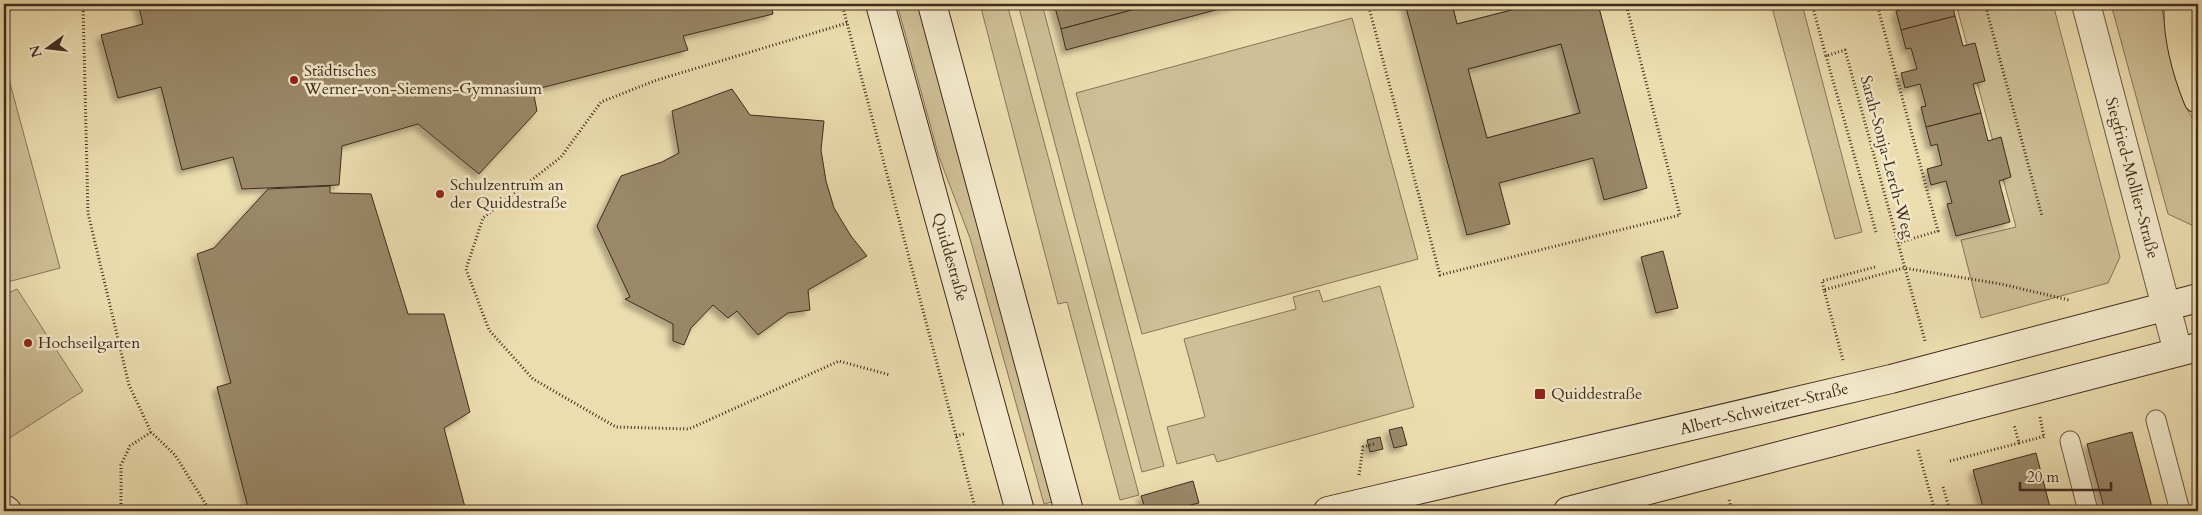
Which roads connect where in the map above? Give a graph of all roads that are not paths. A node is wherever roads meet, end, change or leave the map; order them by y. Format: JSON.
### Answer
{"nodes":[{"id":1,"x":880,"y":4,"type":"edge"},
{"id":2,"x":932,"y":4,"type":"edge"},
{"id":3,"x":2086,"y":4,"type":"edge"},
{"id":4,"x":2179,"y":4,"type":"edge"},
{"id":5,"x":2198,"y":99,"type":"edge"},
{"id":6,"x":2198,"y":298,"type":"edge"},
{"id":7,"x":2166,"y":306,"type":"junction"},
{"id":8,"x":2188,"y":350,"type":"edge"},
{"id":9,"x":2156,"y":420,"type":"dead end"},
{"id":10,"x":2070,"y":441,"type":"dead end"},
{"id":11,"x":4,"y":509,"type":"edge"},
{"id":12,"x":7,"y":511,"type":"edge"},
{"id":13,"x":1020,"y":511,"type":"edge"},
{"id":14,"x":1069,"y":511,"type":"edge"},
{"id":15,"x":1328,"y":511,"type":"edge"},
{"id":16,"x":1568,"y":511,"type":"edge"},
{"id":17,"x":2088,"y":511,"type":"edge"},
{"id":18,"x":2180,"y":511,"type":"edge"}],
"edges":[{"from":1,"to":13,"type":"main road","name":"Quiddestraße"},
{"from":2,"to":14,"type":"main road"},
{"from":3,"to":7,"type":"main road","name":"Siegfried-Mollier-Straße"},
{"from":4,"to":5,"type":"highway"},
{"from":6,"to":7,"type":"main road","name":"Albert-Schweitzer-Straße"},
{"from":7,"to":8,"type":"main road","name":"Siegfried-Mollier-Straße"},
{"from":7,"to":15,"type":"main road","name":"Albert-Schweitzer-Straße"},
{"from":8,"to":16,"type":"main road"},
{"from":9,"to":18,"type":"lane"},
{"from":10,"to":17,"type":"lane"},
{"from":11,"to":12,"type":"main road"}]}
